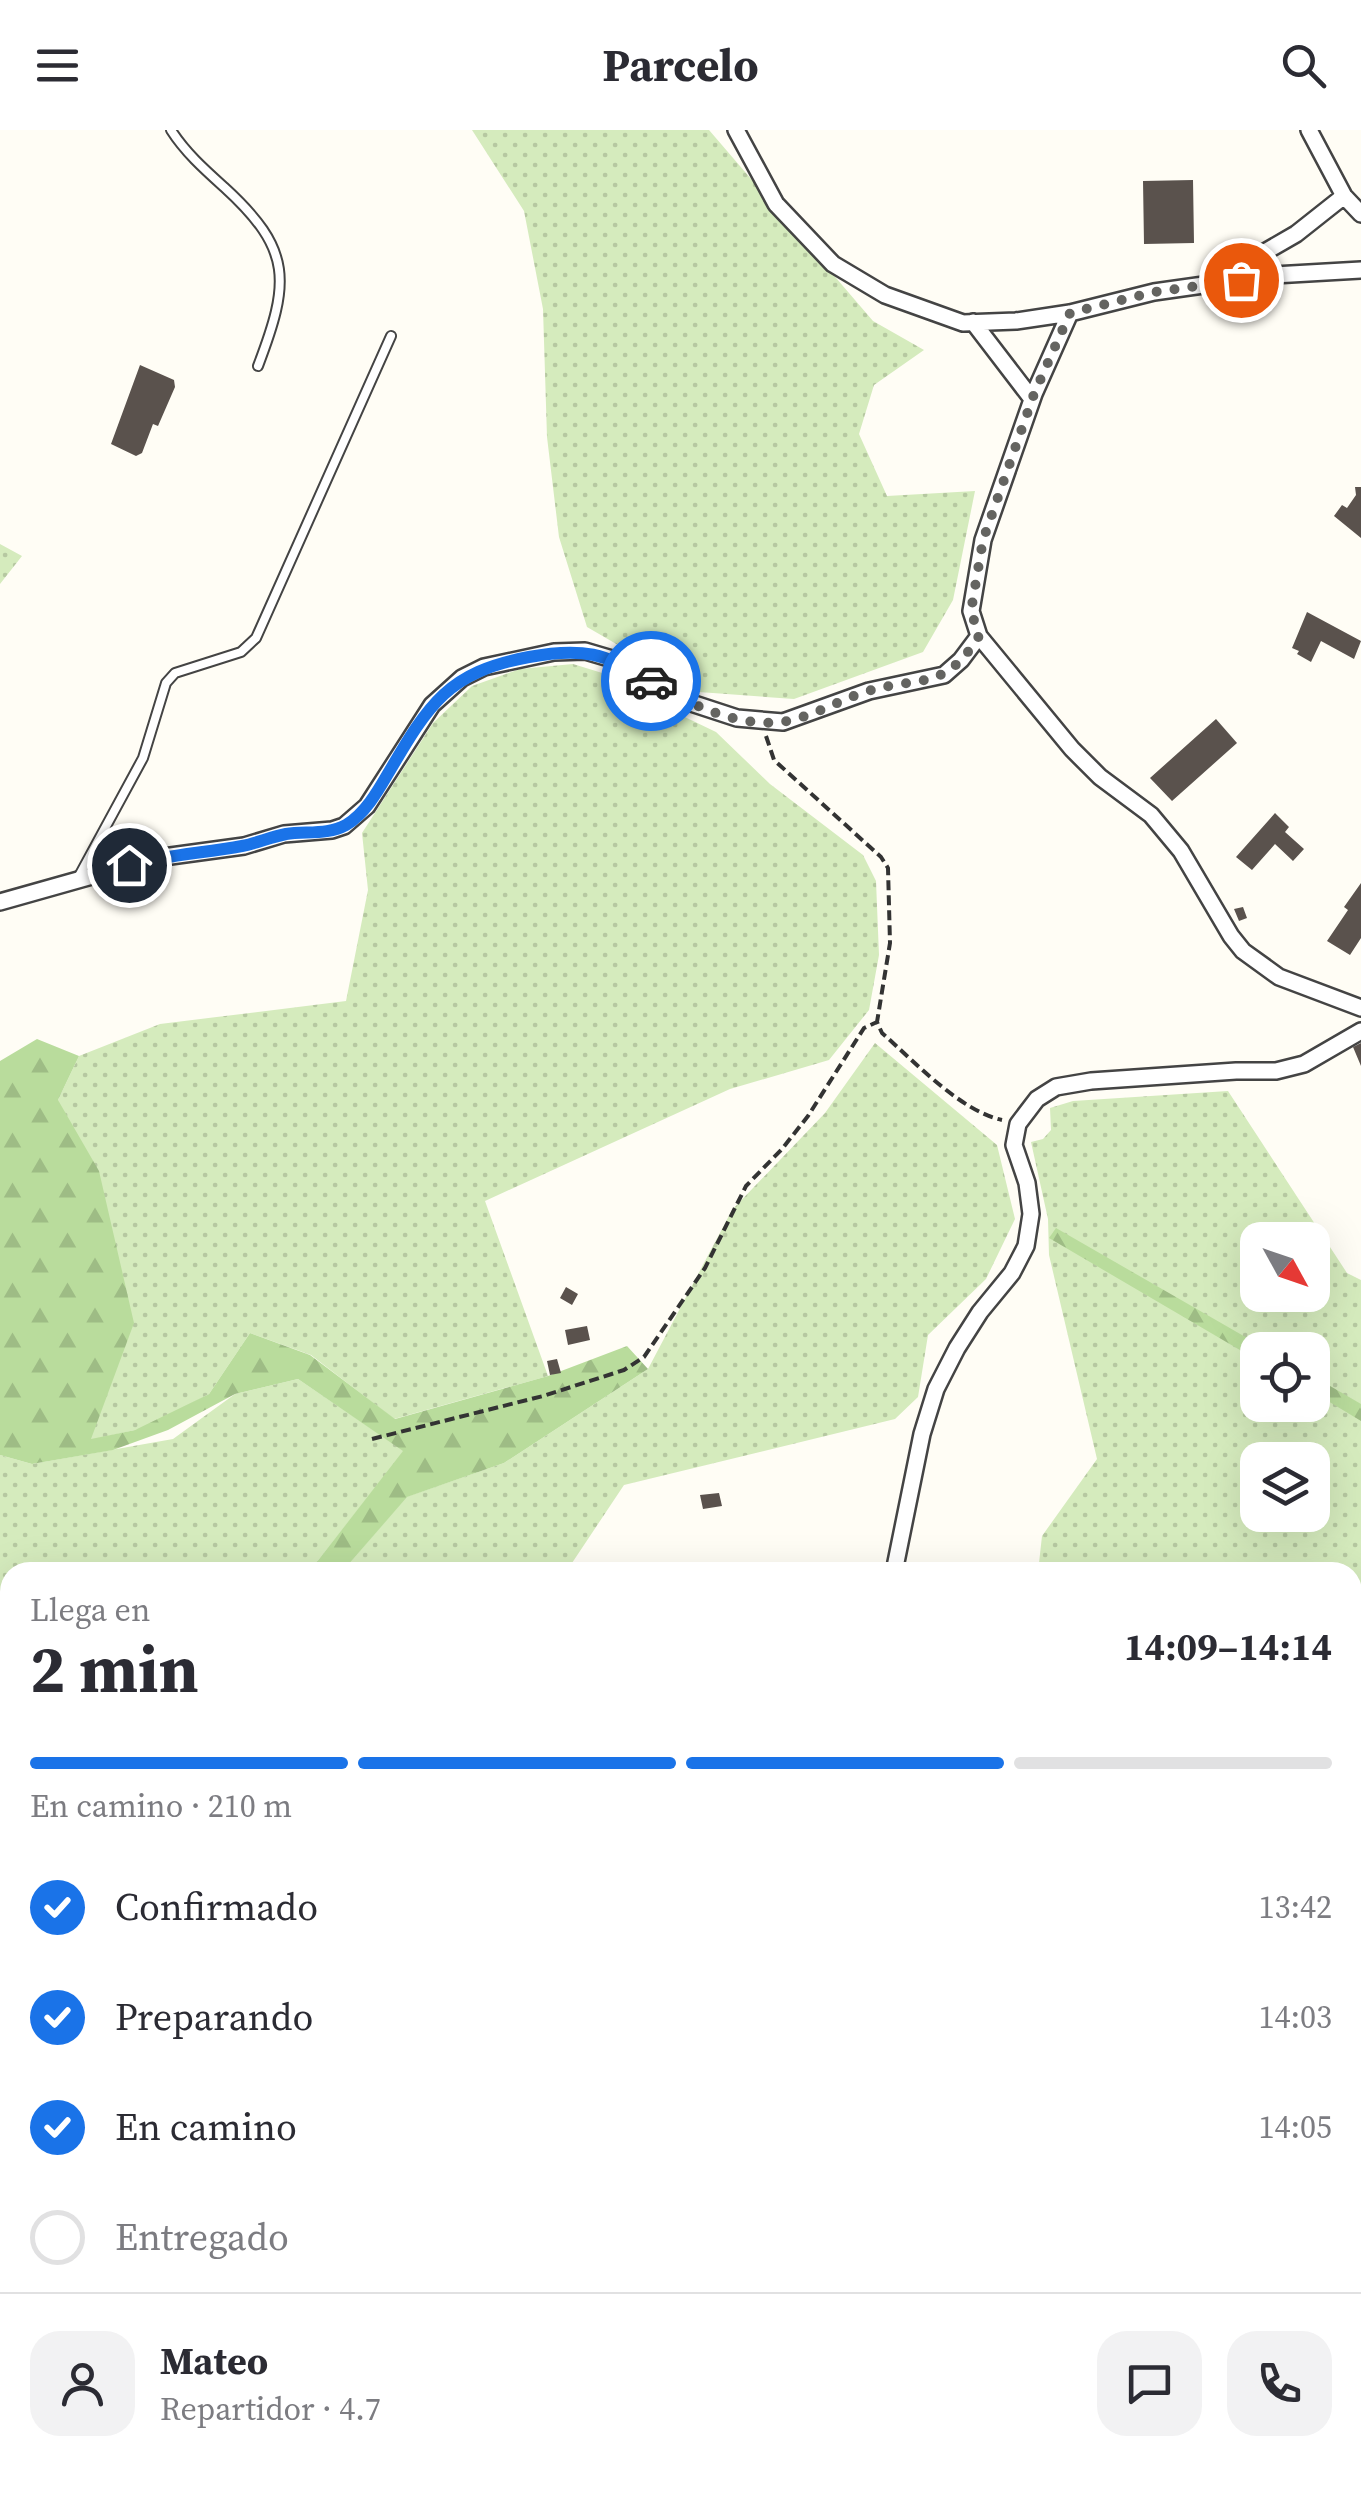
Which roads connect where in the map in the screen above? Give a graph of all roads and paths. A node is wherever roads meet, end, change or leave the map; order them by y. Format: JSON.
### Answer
{"nodes":[{"id":1,"x":170,"y":130,"type":"edge"},
{"id":2,"x":736,"y":130,"type":"edge"},
{"id":3,"x":1309,"y":130,"type":"edge"},
{"id":4,"x":1344,"y":196,"type":"junction"},
{"id":5,"x":1361,"y":214,"type":"edge"},
{"id":6,"x":1361,"y":270,"type":"edge"},
{"id":7,"x":1207,"y":286,"type":"junction"},
{"id":8,"x":1070,"y":313,"type":"junction"},
{"id":9,"x":973,"y":322,"type":"junction"},
{"id":10,"x":391,"y":336,"type":"dead end"},
{"id":11,"x":258,"y":366,"type":"dead end"},
{"id":12,"x":1032,"y":399,"type":"junction"},
{"id":13,"x":979,"y":636,"type":"junction"},
{"id":14,"x":762,"y":722,"type":"junction"},
{"id":15,"x":77,"y":880,"type":"junction"},
{"id":16,"x":0,"y":902,"type":"edge"},
{"id":17,"x":1361,"y":1008,"type":"edge"},
{"id":18,"x":877,"y":1022,"type":"junction"},
{"id":19,"x":1361,"y":1030,"type":"edge"},
{"id":20,"x":1018,"y":1124,"type":"junction"},
{"id":21,"x":372,"y":1440,"type":"dead end"},
{"id":22,"x":896,"y":1562,"type":"edge"}],
"edges":[{"from":1,"to":11,"type":"lane"},
{"from":2,"to":9,"type":"street"},
{"from":3,"to":4,"type":"street"},
{"from":4,"to":5,"type":"street"},
{"from":4,"to":7,"type":"street"},
{"from":6,"to":7,"type":"street"},
{"from":7,"to":8,"type":"street"},
{"from":8,"to":9,"type":"street"},
{"from":8,"to":12,"type":"street"},
{"from":9,"to":12,"type":"street"},
{"from":10,"to":15,"type":"lane"},
{"from":12,"to":13,"type":"street"},
{"from":13,"to":14,"type":"street"},
{"from":13,"to":17,"type":"street"},
{"from":14,"to":15,"type":"street"},
{"from":14,"to":18,"type":"path"},
{"from":15,"to":16,"type":"street"},
{"from":18,"to":20,"type":"path"},
{"from":18,"to":21,"type":"path"},
{"from":19,"to":20,"type":"street"},
{"from":20,"to":22,"type":"street"}]}
